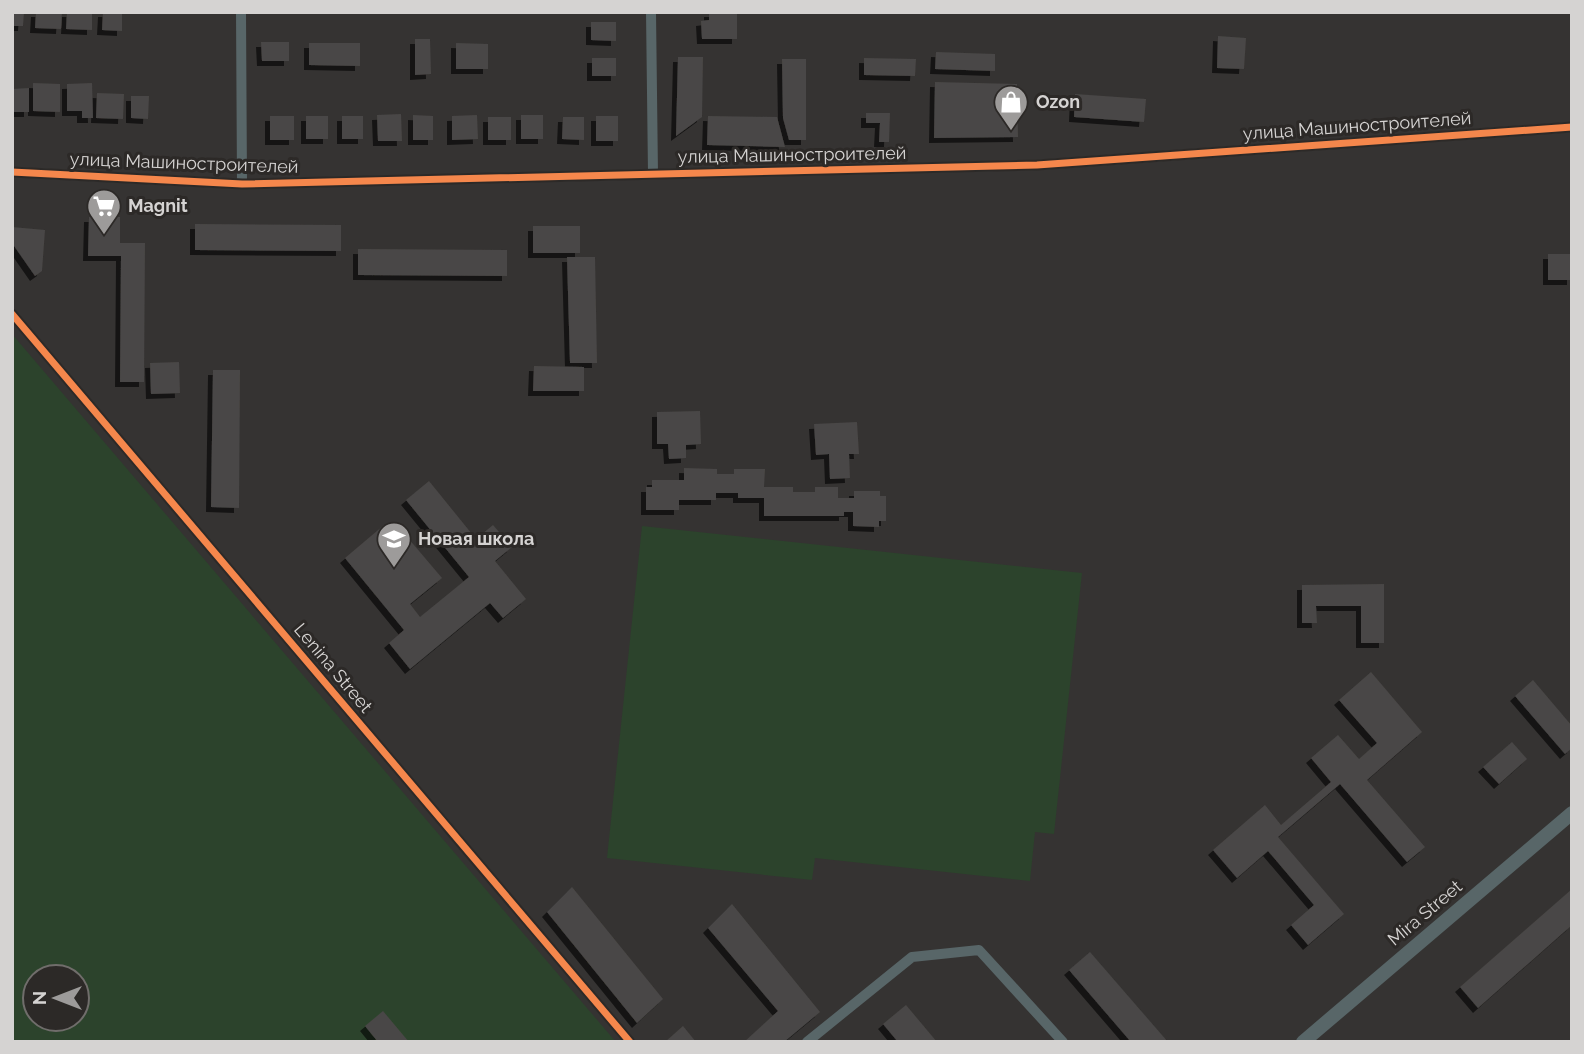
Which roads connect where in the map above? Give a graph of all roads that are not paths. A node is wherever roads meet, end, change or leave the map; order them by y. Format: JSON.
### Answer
{"nodes":[{"id":1,"x":241,"y":12,"type":"edge"},
{"id":2,"x":651,"y":12,"type":"edge"},
{"id":3,"x":1572,"y":127,"type":"edge"},
{"id":4,"x":12,"y":172,"type":"edge"},
{"id":5,"x":653,"y":174,"type":"junction"},
{"id":6,"x":242,"y":184,"type":"junction"},
{"id":7,"x":12,"y":314,"type":"edge"},
{"id":8,"x":1572,"y":813,"type":"edge"},
{"id":9,"x":630,"y":1042,"type":"edge"},
{"id":10,"x":807,"y":1042,"type":"edge"},
{"id":11,"x":1063,"y":1042,"type":"edge"},
{"id":12,"x":1303,"y":1042,"type":"edge"}],
"edges":[{"from":1,"to":6,"type":"street"},
{"from":2,"to":5,"type":"street"},
{"from":3,"to":5,"type":"street","name":"улица Машиностроителей"},
{"from":4,"to":6,"type":"street","name":"улица Машиностроителей"},
{"from":5,"to":6,"type":"street","name":"улица Машиностроителей"},
{"from":7,"to":9,"type":"street","name":"Lenina Street"},
{"from":8,"to":12,"type":"street","name":"Mira Street"},
{"from":10,"to":11,"type":"street"}]}
